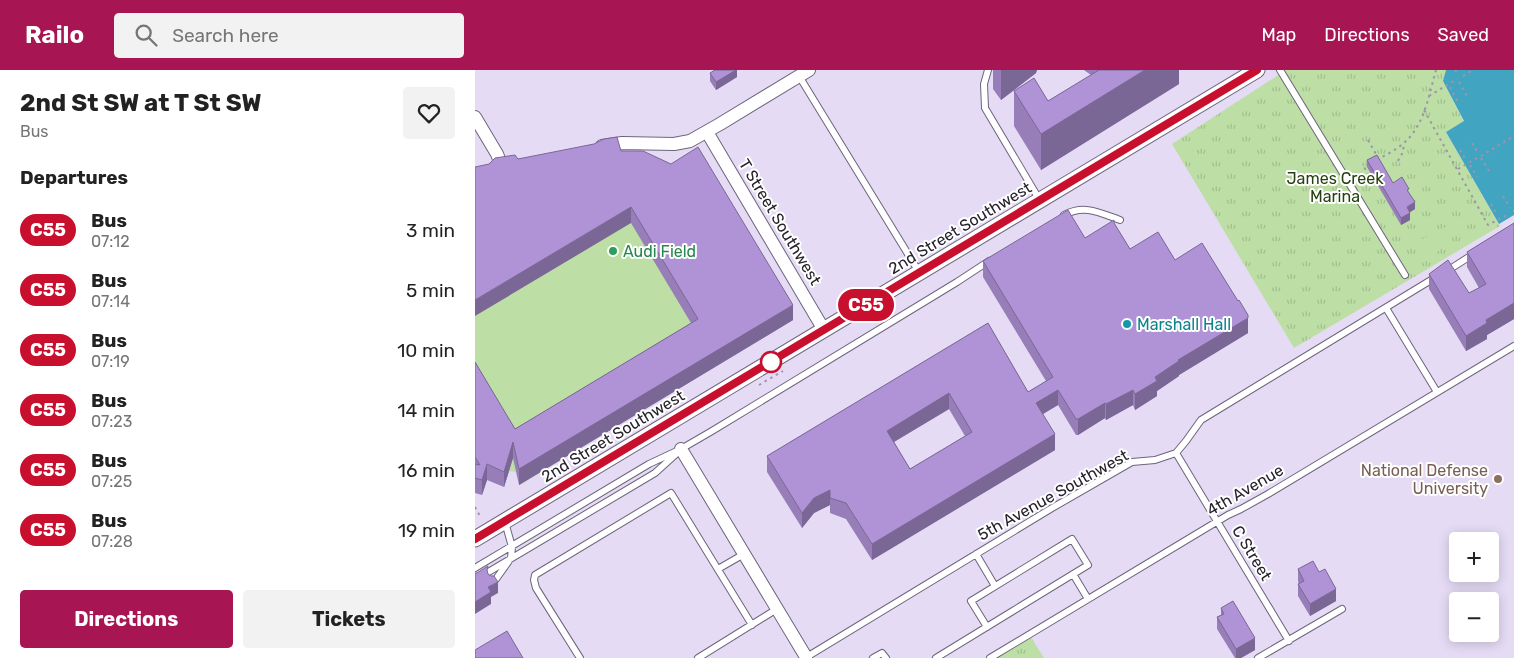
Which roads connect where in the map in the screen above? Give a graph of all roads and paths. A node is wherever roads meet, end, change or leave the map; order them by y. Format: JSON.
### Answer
{"nodes":[{"id":1,"x":988,"y":70,"type":"edge"},
{"id":2,"x":1257,"y":70,"type":"edge"},
{"id":3,"x":1281,"y":70,"type":"edge"},
{"id":4,"x":1436,"y":70,"type":"edge"},
{"id":5,"x":1455,"y":70,"type":"edge"},
{"id":6,"x":1473,"y":70,"type":"edge"},
{"id":7,"x":804,"y":73,"type":"edge"},
{"id":8,"x":1458,"y":75,"type":"dead end"},
{"id":9,"x":1463,"y":76,"type":"dead end"},
{"id":10,"x":1450,"y":87,"type":"dead end"},
{"id":11,"x":1429,"y":96,"type":"junction"},
{"id":12,"x":1468,"y":98,"type":"dead end"},
{"id":13,"x":1459,"y":104,"type":"dead end"},
{"id":14,"x":1424,"y":110,"type":"junction"},
{"id":15,"x":475,"y":117,"type":"edge"},
{"id":16,"x":707,"y":132,"type":"junction"},
{"id":17,"x":1514,"y":136,"type":"edge"},
{"id":18,"x":1368,"y":140,"type":"dead end"},
{"id":19,"x":1404,"y":142,"type":"junction"},
{"id":20,"x":1472,"y":143,"type":"dead end"},
{"id":21,"x":594,"y":147,"type":"edge"},
{"id":22,"x":1460,"y":150,"type":"dead end"},
{"id":23,"x":1478,"y":153,"type":"dead end"},
{"id":24,"x":1477,"y":158,"type":"dead end"},
{"id":25,"x":1379,"y":160,"type":"junction"},
{"id":26,"x":1467,"y":160,"type":"dead end"},
{"id":27,"x":517,"y":161,"type":"edge"},
{"id":28,"x":1398,"y":161,"type":"dead end"},
{"id":29,"x":501,"y":164,"type":"junction"},
{"id":30,"x":1470,"y":165,"type":"dead end"},
{"id":31,"x":486,"y":166,"type":"edge"},
{"id":32,"x":1458,"y":169,"type":"junction"},
{"id":33,"x":1489,"y":171,"type":"dead end"},
{"id":34,"x":1477,"y":177,"type":"dead end"},
{"id":35,"x":1381,"y":180,"type":"edge"},
{"id":36,"x":1503,"y":196,"type":"dead end"},
{"id":37,"x":1039,"y":200,"type":"junction"},
{"id":38,"x":1491,"y":204,"type":"dead end"},
{"id":39,"x":1510,"y":208,"type":"dead end"},
{"id":40,"x":1509,"y":214,"type":"dead end"},
{"id":41,"x":1497,"y":215,"type":"dead end"},
{"id":42,"x":1061,"y":217,"type":"edge"},
{"id":43,"x":1120,"y":220,"type":"dead end"},
{"id":44,"x":1479,"y":251,"type":"edge"},
{"id":45,"x":997,"y":256,"type":"edge"},
{"id":46,"x":919,"y":273,"type":"junction"},
{"id":47,"x":1405,"y":275,"type":"dead end"},
{"id":48,"x":1386,"y":308,"type":"junction"},
{"id":49,"x":825,"y":330,"type":"junction"},
{"id":50,"x":1514,"y":346,"type":"edge"},
{"id":51,"x":1437,"y":392,"type":"junction"},
{"id":52,"x":681,"y":450,"type":"junction"},
{"id":53,"x":1176,"y":454,"type":"junction"},
{"id":54,"x":475,"y":508,"type":"edge"},
{"id":55,"x":480,"y":516,"type":"dead end"},
{"id":56,"x":1217,"y":521,"type":"junction"},
{"id":57,"x":505,"y":522,"type":"junction"},
{"id":58,"x":475,"y":539,"type":"edge"},
{"id":59,"x":512,"y":546,"type":"junction"},
{"id":60,"x":744,"y":554,"type":"junction"},
{"id":61,"x":976,"y":554,"type":"junction"},
{"id":62,"x":511,"y":558,"type":"junction"},
{"id":63,"x":475,"y":568,"type":"edge"},
{"id":64,"x":718,"y":569,"type":"junction"},
{"id":65,"x":1073,"y":574,"type":"junction"},
{"id":66,"x":475,"y":580,"type":"edge"},
{"id":67,"x":492,"y":583,"type":"edge"},
{"id":68,"x":995,"y":586,"type":"junction"},
{"id":69,"x":1087,"y":599,"type":"junction"},
{"id":70,"x":777,"y":609,"type":"junction"},
{"id":71,"x":1342,"y":609,"type":"dead end"},
{"id":72,"x":751,"y":625,"type":"junction"},
{"id":73,"x":987,"y":627,"type":"junction"},
{"id":74,"x":1289,"y":641,"type":"junction"},
{"id":75,"x":579,"y":658,"type":"edge"},
{"id":76,"x":698,"y":658,"type":"edge"},
{"id":77,"x":805,"y":658,"type":"edge"},
{"id":78,"x":873,"y":658,"type":"edge"},
{"id":79,"x":885,"y":658,"type":"edge"},
{"id":80,"x":936,"y":658,"type":"edge"},
{"id":81,"x":990,"y":658,"type":"edge"},
{"id":82,"x":1258,"y":658,"type":"edge"}],
"edges":[{"from":1,"to":37,"type":"lane"},
{"from":2,"to":37,"type":"street","name":"2nd Street Southwest"},
{"from":3,"to":47,"type":"lane"},
{"from":4,"to":11,"type":"path"},
{"from":5,"to":8,"type":"path"},
{"from":6,"to":9,"type":"path"},
{"from":7,"to":16,"type":"street"},
{"from":7,"to":46,"type":"lane"},
{"from":10,"to":13,"type":"path"},
{"from":11,"to":12,"type":"path"},
{"from":11,"to":14,"type":"path"},
{"from":14,"to":19,"type":"path"},
{"from":14,"to":32,"type":"path"},
{"from":15,"to":29,"type":"street"},
{"from":16,"to":21,"type":"street"},
{"from":16,"to":49,"type":"street","name":"T Street Southwest"},
{"from":17,"to":33,"type":"path"},
{"from":18,"to":25,"type":"path"},
{"from":19,"to":25,"type":"path"},
{"from":19,"to":28,"type":"path"},
{"from":20,"to":23,"type":"path"},
{"from":22,"to":26,"type":"path"},
{"from":24,"to":32,"type":"path"},
{"from":25,"to":35,"type":"path"},
{"from":27,"to":29,"type":"street"},
{"from":29,"to":31,"type":"street"},
{"from":30,"to":34,"type":"path"},
{"from":32,"to":40,"type":"path"},
{"from":36,"to":39,"type":"path"},
{"from":37,"to":46,"type":"street","name":"2nd Street Southwest"},
{"from":38,"to":41,"type":"path"},
{"from":42,"to":43,"type":"lane"},
{"from":44,"to":48,"type":"lane"},
{"from":45,"to":52,"type":"lane"},
{"from":46,"to":49,"type":"street","name":"2nd Street Southwest"},
{"from":48,"to":51,"type":"lane"},
{"from":48,"to":53,"type":"lane"},
{"from":49,"to":57,"type":"street","name":"2nd Street Southwest"},
{"from":50,"to":51,"type":"lane","name":"4th Avenue"},
{"from":51,"to":56,"type":"lane","name":"4th Avenue"},
{"from":52,"to":59,"type":"lane"},
{"from":52,"to":60,"type":"street"},
{"from":52,"to":62,"type":"lane"},
{"from":53,"to":56,"type":"lane","name":"C Street"},
{"from":53,"to":61,"type":"lane","name":"5th Avenue Southwest"},
{"from":54,"to":55,"type":"path"},
{"from":56,"to":69,"type":"lane","name":"4th Avenue"},
{"from":56,"to":74,"type":"lane","name":"C Street"},
{"from":57,"to":58,"type":"street","name":"2nd Street Southwest"},
{"from":57,"to":59,"type":"lane"},
{"from":59,"to":62,"type":"lane"},
{"from":59,"to":63,"type":"lane"},
{"from":60,"to":64,"type":"lane"},
{"from":60,"to":70,"type":"street"},
{"from":61,"to":68,"type":"lane"},
{"from":61,"to":77,"type":"lane","name":"5th Avenue Southwest"},
{"from":62,"to":66,"type":"lane"},
{"from":62,"to":67,"type":"lane"},
{"from":64,"to":72,"type":"lane"},
{"from":64,"to":75,"type":"lane"},
{"from":65,"to":68,"type":"lane"},
{"from":65,"to":69,"type":"lane"},
{"from":65,"to":73,"type":"lane"},
{"from":68,"to":73,"type":"lane"},
{"from":69,"to":81,"type":"lane","name":"4th Avenue"},
{"from":70,"to":72,"type":"lane"},
{"from":70,"to":77,"type":"street"},
{"from":71,"to":74,"type":"lane"},
{"from":72,"to":76,"type":"lane"},
{"from":73,"to":80,"type":"lane"},
{"from":74,"to":82,"type":"lane"},
{"from":78,"to":79,"type":"lane"}]}
